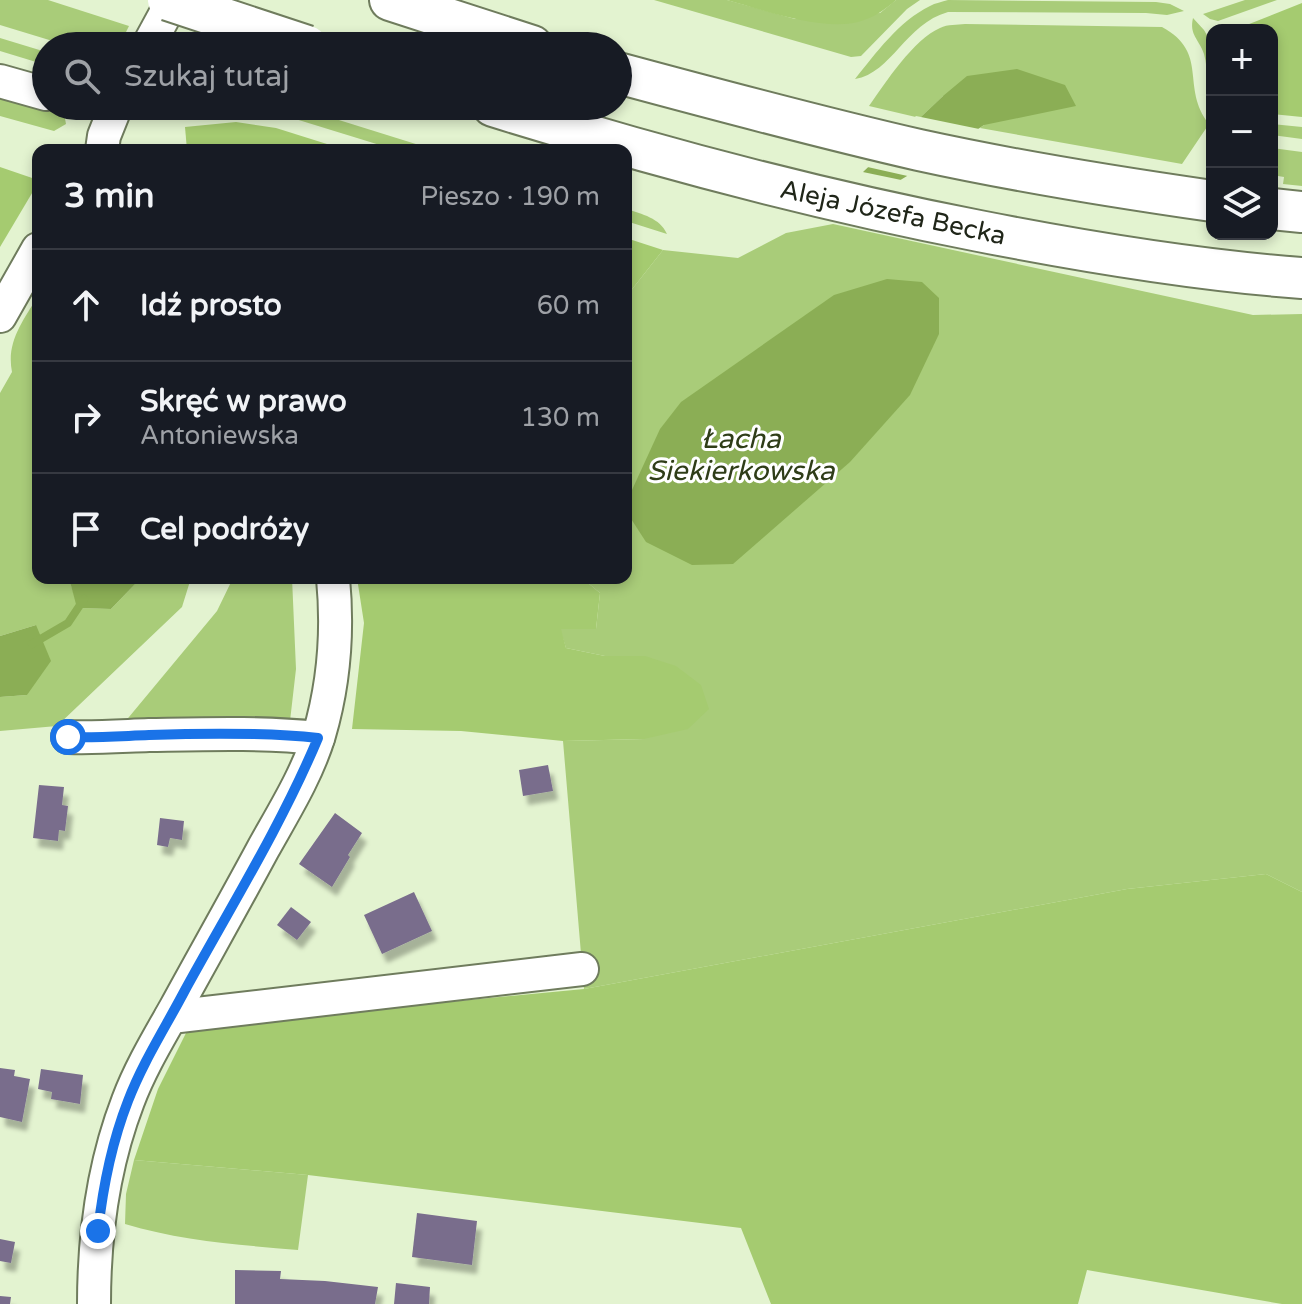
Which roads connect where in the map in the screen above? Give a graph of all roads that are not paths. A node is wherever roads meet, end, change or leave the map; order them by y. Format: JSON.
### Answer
{"nodes":[{"id":1,"x":170,"y":0,"type":"edge"},
{"id":2,"x":390,"y":0,"type":"edge"},
{"id":3,"x":155,"y":32,"type":"edge"},
{"id":4,"x":265,"y":32,"type":"edge"},
{"id":5,"x":489,"y":32,"type":"edge"},
{"id":6,"x":632,"y":77,"type":"edge"},
{"id":7,"x":0,"y":81,"type":"edge"},
{"id":8,"x":32,"y":90,"type":"edge"},
{"id":9,"x":105,"y":120,"type":"edge"},
{"id":10,"x":537,"y":120,"type":"edge"},
{"id":11,"x":103,"y":144,"type":"edge"},
{"id":12,"x":616,"y":144,"type":"edge"},
{"id":13,"x":632,"y":148,"type":"edge"},
{"id":14,"x":1206,"y":200,"type":"edge"},
{"id":15,"x":1278,"y":210,"type":"edge"},
{"id":16,"x":1302,"y":212,"type":"edge"},
{"id":17,"x":32,"y":260,"type":"edge"},
{"id":18,"x":1302,"y":278,"type":"edge"},
{"id":19,"x":0,"y":316,"type":"edge"},
{"id":20,"x":334,"y":584,"type":"edge"},
{"id":21,"x":68,"y":737,"type":"dead end"},
{"id":22,"x":318,"y":738,"type":"junction"},
{"id":23,"x":582,"y":969,"type":"dead end"},
{"id":24,"x":171,"y":1017,"type":"junction"},
{"id":25,"x":94,"y":1304,"type":"edge"}],
"edges":[{"from":1,"to":3,"type":"street"},
{"from":1,"to":4,"type":"main road","bridge":true},
{"from":2,"to":5,"type":"main road"},
{"from":6,"to":14,"type":"main road"},
{"from":7,"to":8,"type":"street"},
{"from":9,"to":11,"type":"street"},
{"from":10,"to":12,"type":"main road","name":"Aleja Józefa Becka"},
{"from":13,"to":18,"type":"main road","name":"Aleja Józefa Becka"},
{"from":15,"to":16,"type":"main road"},
{"from":17,"to":19,"type":"street"},
{"from":20,"to":22,"type":"street"},
{"from":21,"to":22,"type":"street"},
{"from":22,"to":24,"type":"street"},
{"from":23,"to":24,"type":"street"},
{"from":24,"to":25,"type":"street"}]}
